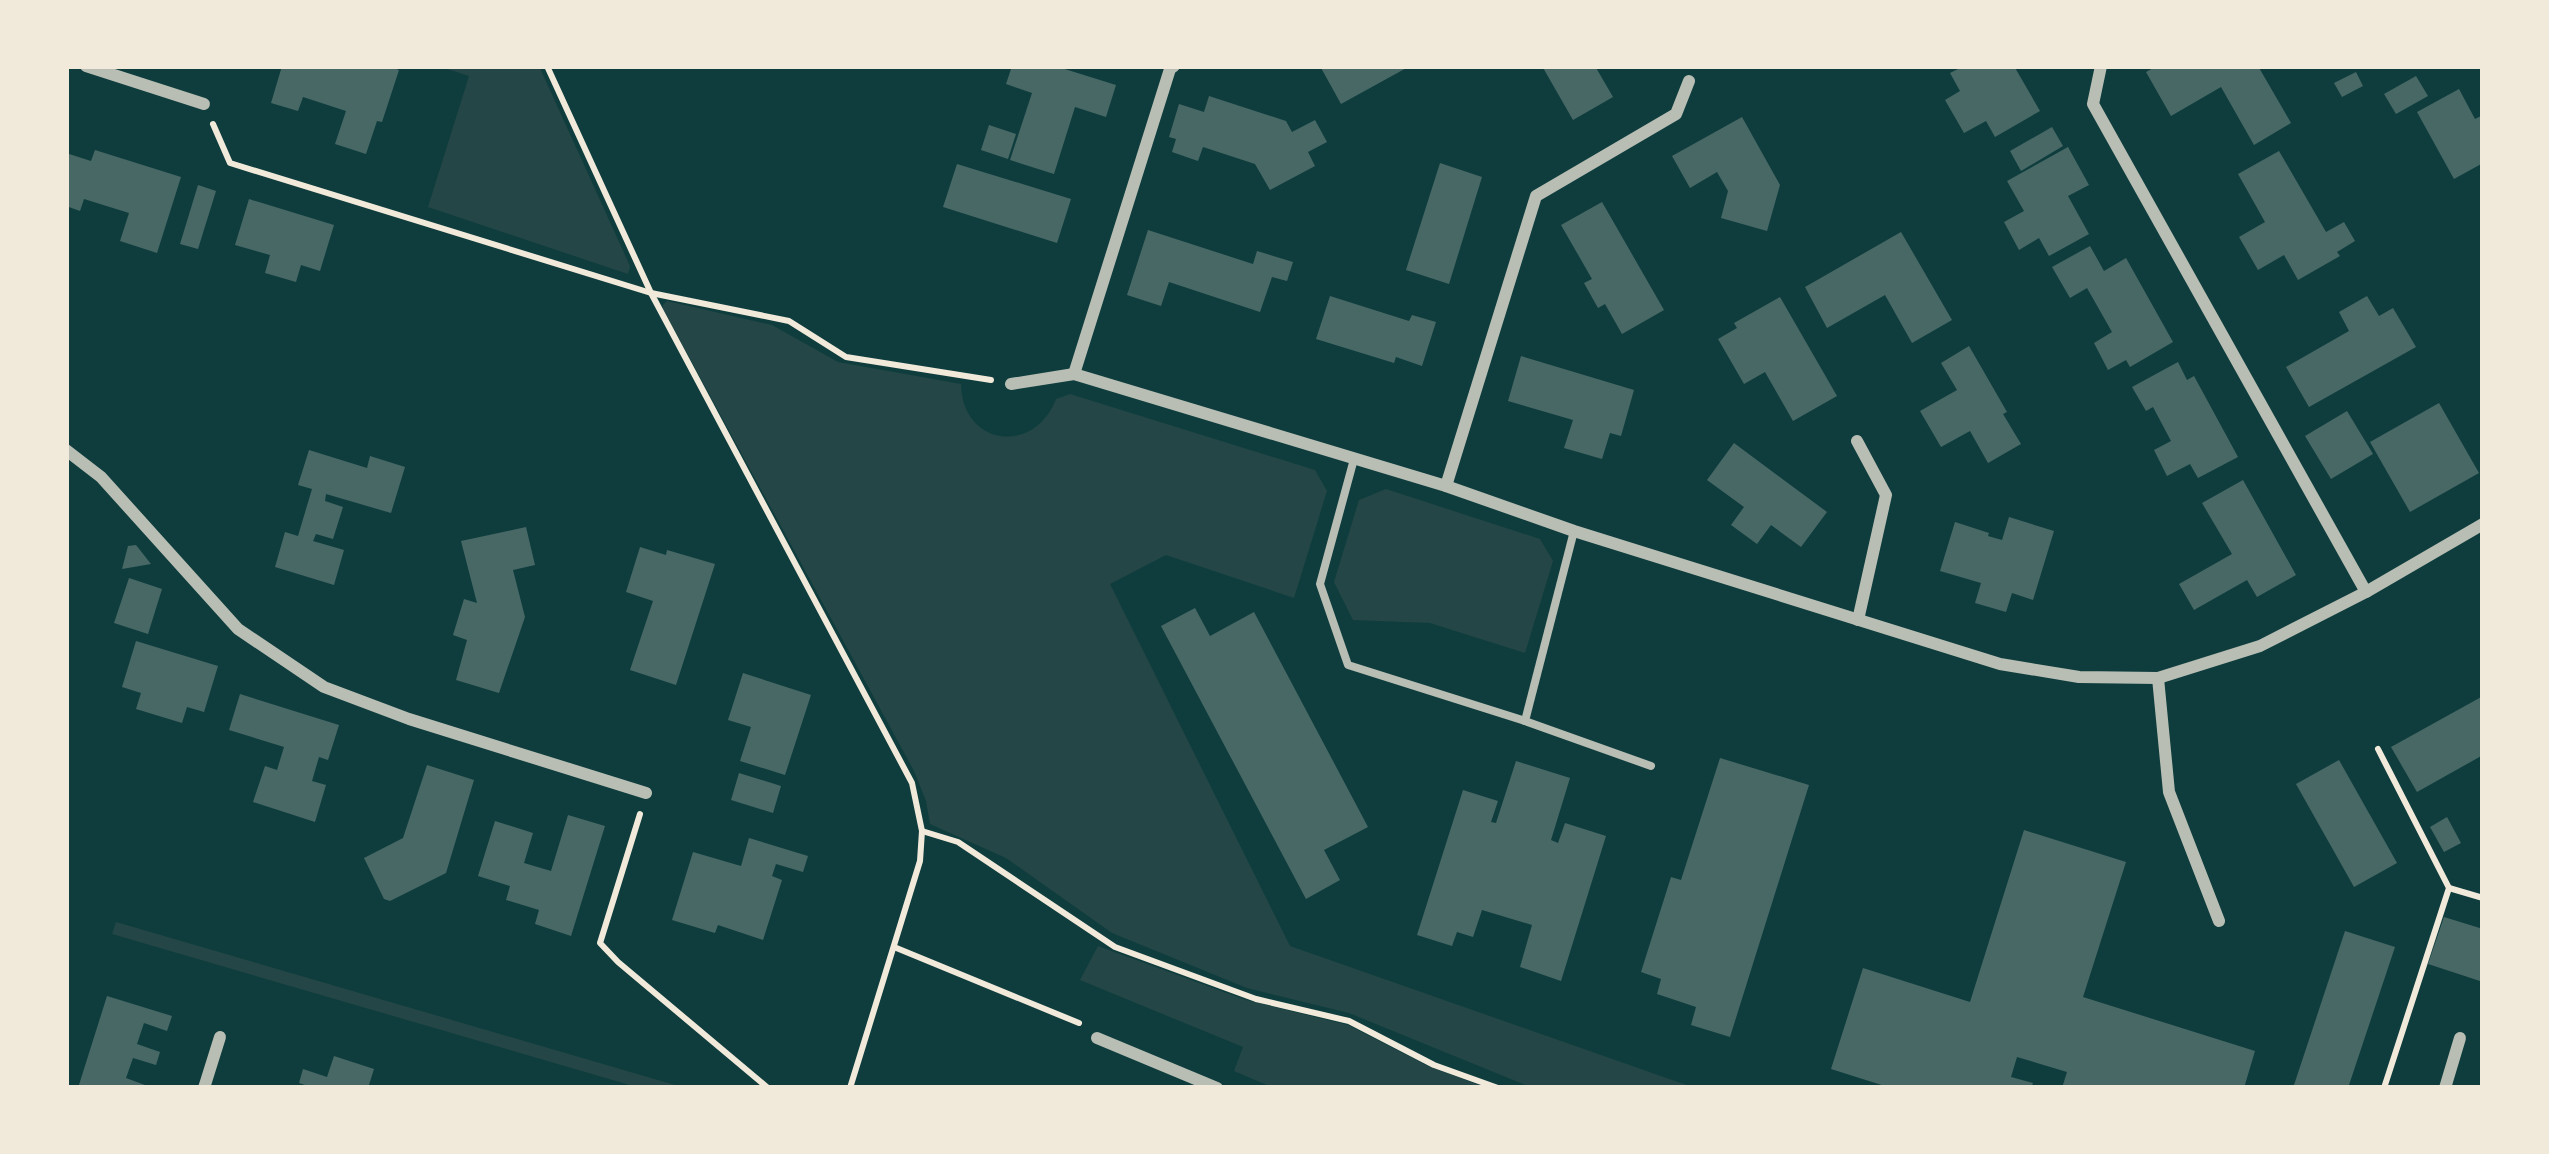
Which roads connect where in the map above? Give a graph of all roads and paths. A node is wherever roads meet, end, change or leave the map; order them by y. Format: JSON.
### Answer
{"nodes":[{"id":1,"x":86,"y":66,"type":"edge"},
{"id":2,"x":547,"y":66,"type":"edge"},
{"id":3,"x":1174,"y":66,"type":"edge"},
{"id":4,"x":2101,"y":66,"type":"edge"},
{"id":5,"x":1689,"y":81,"type":"dead end"},
{"id":6,"x":204,"y":104,"type":"joint"},
{"id":7,"x":651,"y":293,"type":"junction"},
{"id":8,"x":1074,"y":374,"type":"junction"},
{"id":9,"x":1011,"y":384,"type":"joint"},
{"id":10,"x":1857,"y":441,"type":"dead end"},
{"id":11,"x":66,"y":450,"type":"edge"},
{"id":12,"x":1354,"y":459,"type":"junction"},
{"id":13,"x":1446,"y":486,"type":"junction"},
{"id":14,"x":2483,"y":524,"type":"edge"},
{"id":15,"x":1574,"y":531,"type":"junction"},
{"id":16,"x":2366,"y":592,"type":"junction"},
{"id":17,"x":1858,"y":620,"type":"junction"},
{"id":18,"x":2158,"y":678,"type":"junction"},
{"id":19,"x":1525,"y":721,"type":"junction"},
{"id":20,"x":2378,"y":749,"type":"dead end"},
{"id":21,"x":1651,"y":766,"type":"dead end"},
{"id":22,"x":646,"y":793,"type":"joint"},
{"id":23,"x":922,"y":831,"type":"junction"},
{"id":24,"x":2450,"y":888,"type":"junction"},
{"id":25,"x":2483,"y":898,"type":"edge"},
{"id":26,"x":2219,"y":921,"type":"dead end"},
{"id":27,"x":894,"y":947,"type":"junction"},
{"id":28,"x":220,"y":1037,"type":"dead end"},
{"id":29,"x":2460,"y":1037,"type":"dead end"},
{"id":30,"x":1097,"y":1038,"type":"joint"},
{"id":31,"x":204,"y":1088,"type":"edge"},
{"id":32,"x":768,"y":1088,"type":"edge"},
{"id":33,"x":850,"y":1088,"type":"edge"},
{"id":34,"x":1217,"y":1088,"type":"edge"},
{"id":35,"x":1498,"y":1088,"type":"edge"},
{"id":36,"x":2384,"y":1088,"type":"edge"},
{"id":37,"x":2445,"y":1088,"type":"edge"}],
"edges":[{"from":1,"to":6,"type":"street"},
{"from":2,"to":7,"type":"path"},
{"from":3,"to":8,"type":"street"},
{"from":4,"to":16,"type":"street"},
{"from":5,"to":13,"type":"street"},
{"from":6,"to":7,"type":"path"},
{"from":7,"to":9,"type":"path"},
{"from":7,"to":23,"type":"path"},
{"from":8,"to":9,"type":"street"},
{"from":8,"to":12,"type":"street"},
{"from":10,"to":17,"type":"street"},
{"from":11,"to":22,"type":"street"},
{"from":12,"to":13,"type":"street"},
{"from":12,"to":19,"type":"lane"},
{"from":13,"to":15,"type":"street"},
{"from":14,"to":16,"type":"street"},
{"from":15,"to":17,"type":"street"},
{"from":15,"to":19,"type":"lane"},
{"from":16,"to":18,"type":"street"},
{"from":17,"to":18,"type":"street"},
{"from":18,"to":26,"type":"street"},
{"from":19,"to":21,"type":"lane"},
{"from":20,"to":24,"type":"path"},
{"from":22,"to":32,"type":"path"},
{"from":23,"to":27,"type":"path"},
{"from":23,"to":35,"type":"path"},
{"from":24,"to":25,"type":"path"},
{"from":24,"to":36,"type":"path"},
{"from":27,"to":30,"type":"path"},
{"from":27,"to":33,"type":"path"},
{"from":28,"to":31,"type":"street"},
{"from":29,"to":37,"type":"street"},
{"from":30,"to":34,"type":"street"}]}
